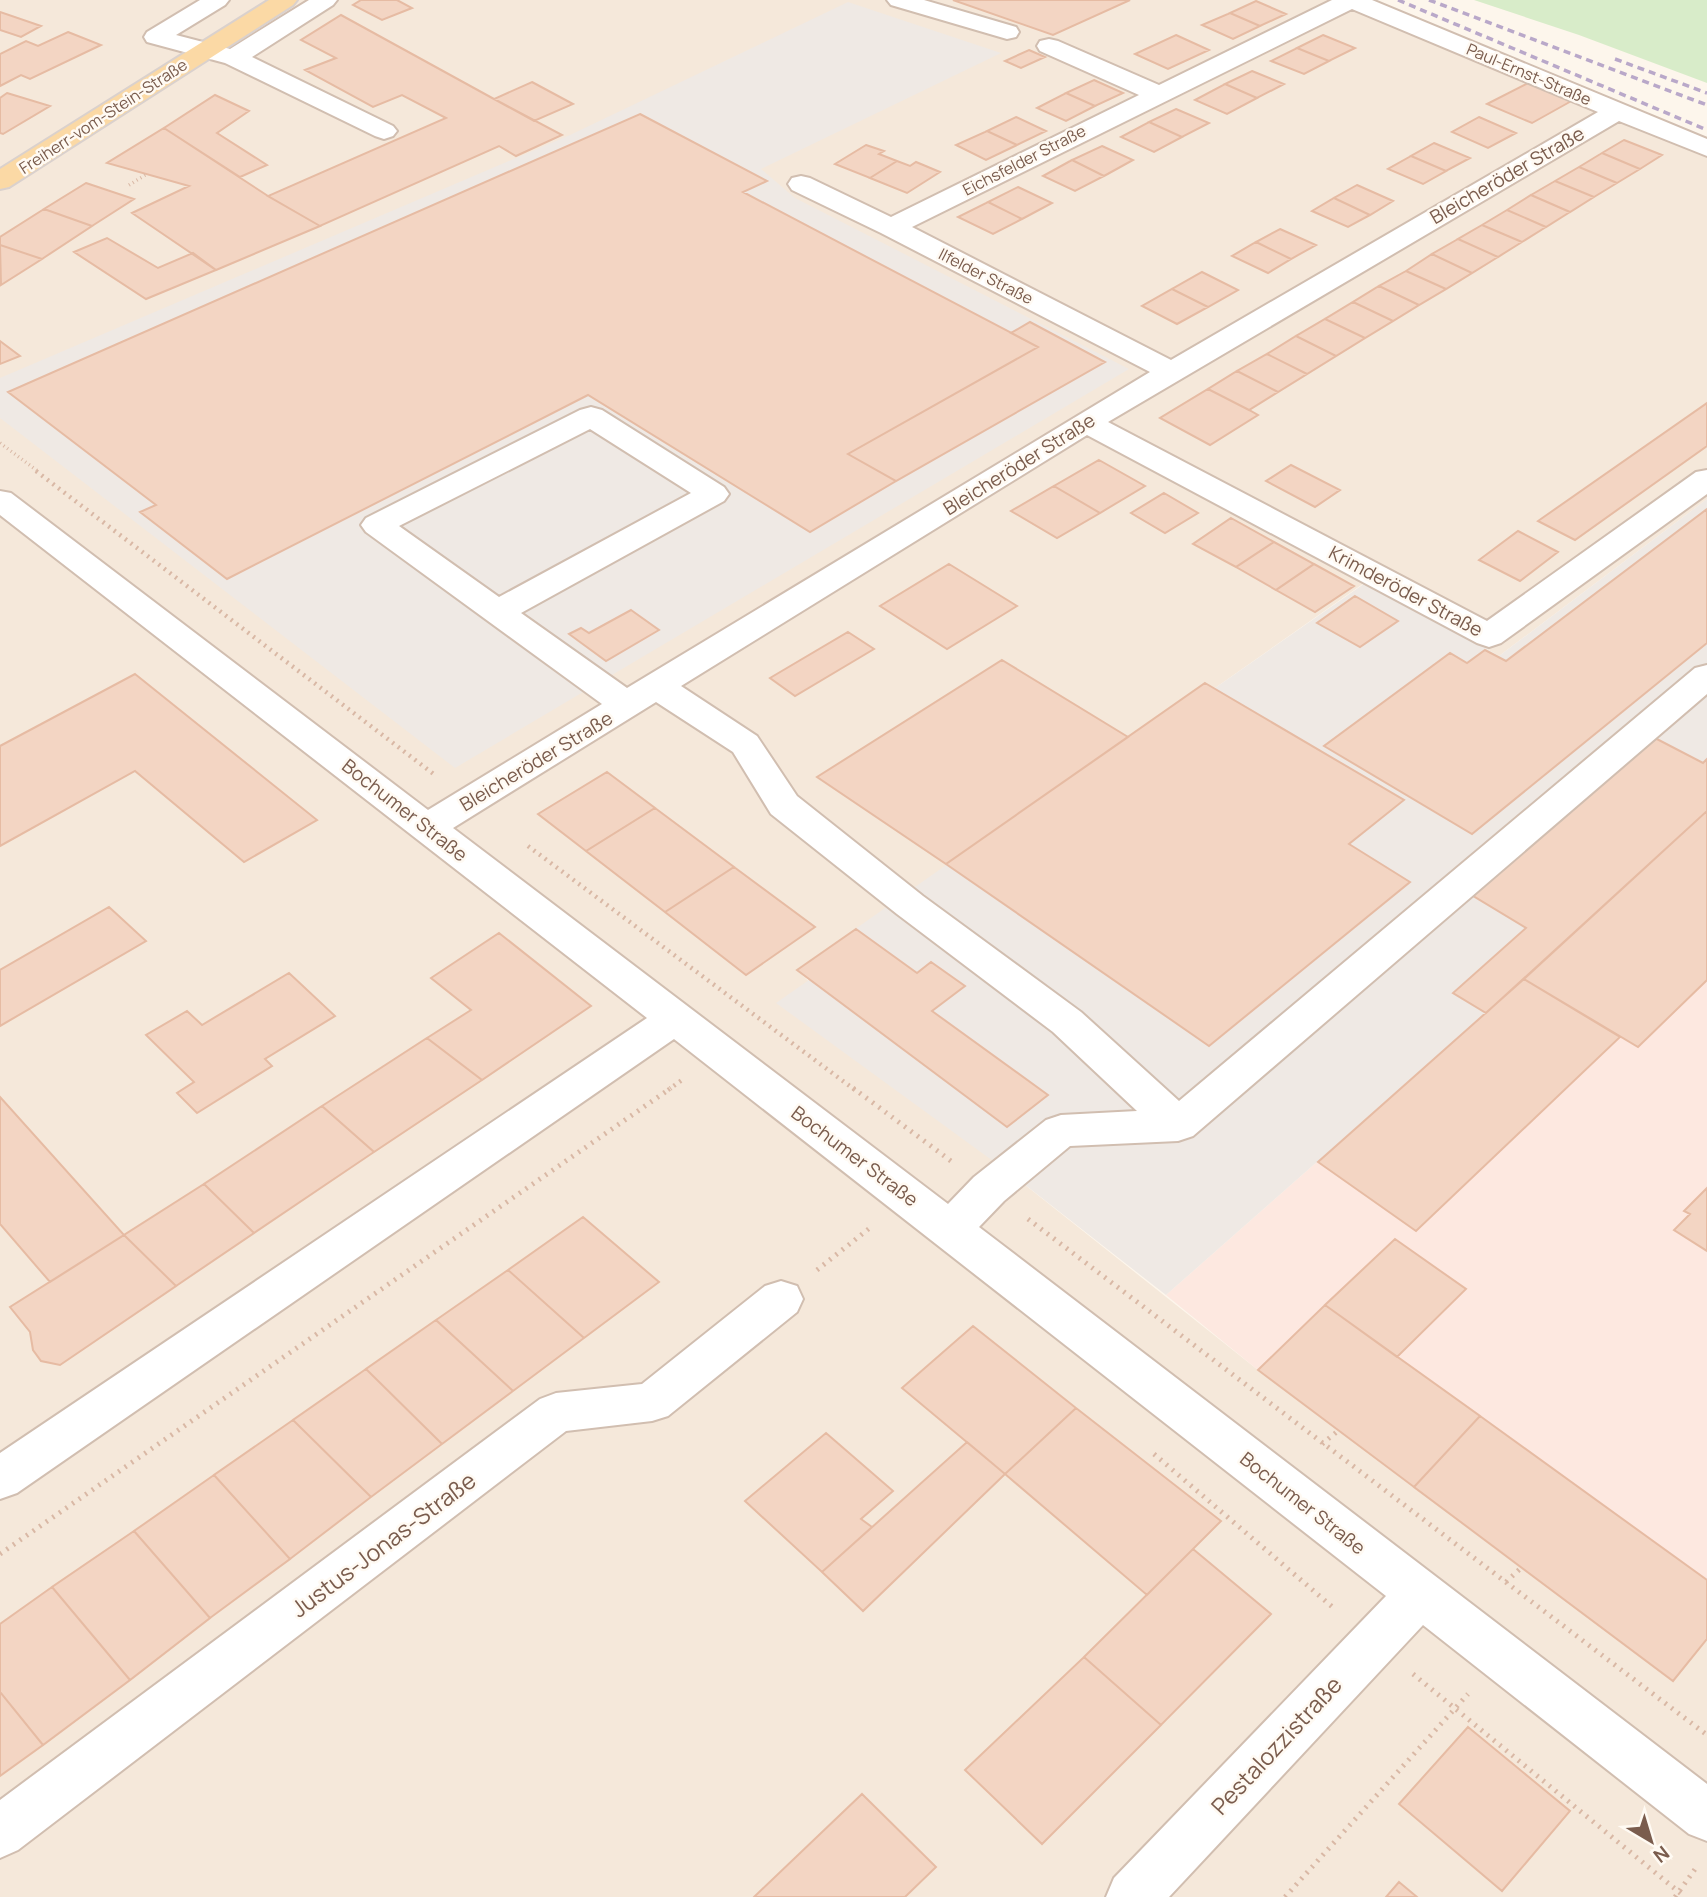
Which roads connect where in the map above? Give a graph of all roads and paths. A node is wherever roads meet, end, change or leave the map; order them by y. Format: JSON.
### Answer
{"nodes":[{"id":1,"x":217,"y":0,"type":"edge"},
{"id":2,"x":285,"y":0,"type":"edge"},
{"id":3,"x":325,"y":0,"type":"edge"},
{"id":4,"x":899,"y":0,"type":"edge"},
{"id":5,"x":1351,"y":0,"type":"edge"},
{"id":6,"x":1007,"y":32,"type":"dead end"},
{"id":7,"x":1049,"y":46,"type":"dead end"},
{"id":8,"x":205,"y":50,"type":"junction"},
{"id":9,"x":234,"y":58,"type":"junction"},
{"id":10,"x":1158,"y":94,"type":"junction"},
{"id":11,"x":1616,"y":111,"type":"junction"},
{"id":12,"x":384,"y":131,"type":"dead end"},
{"id":13,"x":1707,"y":148,"type":"edge"},
{"id":14,"x":147,"y":174,"type":"dead end"},
{"id":15,"x":0,"y":181,"type":"edge"},
{"id":16,"x":801,"y":184,"type":"dead end"},
{"id":17,"x":129,"y":185,"type":"dead end"},
{"id":18,"x":891,"y":227,"type":"junction"},
{"id":19,"x":1171,"y":371,"type":"junction"},
{"id":20,"x":1086,"y":422,"type":"junction"},
{"id":21,"x":0,"y":443,"type":"edge"},
{"id":22,"x":1707,"y":479,"type":"edge"},
{"id":23,"x":0,"y":500,"type":"edge"},
{"id":24,"x":496,"y":612,"type":"junction"},
{"id":25,"x":1707,"y":676,"type":"edge"},
{"id":26,"x":657,"y":686,"type":"junction"},
{"id":27,"x":627,"y":705,"type":"junction"},
{"id":28,"x":469,"y":802,"type":"junction"},
{"id":29,"x":427,"y":827,"type":"junction"},
{"id":30,"x":674,"y":1018,"type":"junction"},
{"id":31,"x":692,"y":1074,"type":"dead end"},
{"id":32,"x":1178,"y":1125,"type":"junction"},
{"id":33,"x":989,"y":1189,"type":"junction"},
{"id":34,"x":909,"y":1198,"type":"junction"},
{"id":35,"x":950,"y":1229,"type":"junction"},
{"id":36,"x":781,"y":1299,"type":"joint"},
{"id":37,"x":1339,"y":1430,"type":"dead end"},
{"id":38,"x":1322,"y":1444,"type":"junction"},
{"id":39,"x":0,"y":1479,"type":"edge"},
{"id":40,"x":0,"y":1554,"type":"edge"},
{"id":41,"x":1521,"y":1567,"type":"dead end"},
{"id":42,"x":1506,"y":1583,"type":"junction"},
{"id":43,"x":1420,"y":1594,"type":"junction"},
{"id":44,"x":1499,"y":1655,"type":"junction"},
{"id":45,"x":1707,"y":1735,"type":"edge"},
{"id":46,"x":1707,"y":1816,"type":"edge"},
{"id":47,"x":0,"y":1832,"type":"edge"},
{"id":48,"x":1700,"y":1863,"type":"dead end"},
{"id":49,"x":1133,"y":1897,"type":"edge"},
{"id":50,"x":1285,"y":1897,"type":"edge"},
{"id":51,"x":1675,"y":1897,"type":"edge"}],
"edges":[{"from":1,"to":8,"type":"street","name":"Freiherr-vom-Stein-Straße"},
{"from":2,"to":8,"type":"main road","name":"Freiherr-vom-Stein-Straße"},
{"from":3,"to":9,"type":"street"},
{"from":4,"to":6,"type":"street"},
{"from":5,"to":10,"type":"street","name":"Eichsfelder Straße"},
{"from":5,"to":11,"type":"street","name":"Paul-Ernst-Straße"},
{"from":7,"to":10,"type":"street"},
{"from":8,"to":9,"type":"street","name":"Freiherr-vom-Stein-Straße"},
{"from":8,"to":15,"type":"main road","name":"Freiherr-vom-Stein-Straße"},
{"from":9,"to":12,"type":"street","name":"Freiherr-vom-Stein-Straße"},
{"from":10,"to":18,"type":"street","name":"Eichsfelder Straße"},
{"from":11,"to":13,"type":"street","name":"Paul-Ernst-Straße"},
{"from":11,"to":19,"type":"street","name":"Bleicheröder Straße"},
{"from":14,"to":17,"type":"path"},
{"from":16,"to":18,"type":"street","name":"Ilfelder Straße"},
{"from":18,"to":19,"type":"street","name":"Ilfelder Straße"},
{"from":19,"to":20,"type":"street","name":"Bleicheröder Straße"},
{"from":20,"to":22,"type":"street","name":"Krimderöder Straße"},
{"from":20,"to":26,"type":"street","name":"Bleicheröder Straße"},
{"from":21,"to":28,"type":"path"},
{"from":23,"to":29,"type":"street","name":"Bochumer Straße"},
{"from":24,"to":24,"type":"street"},
{"from":24,"to":27,"type":"street"},
{"from":25,"to":32,"type":"street"},
{"from":26,"to":27,"type":"street","name":"Bleicheröder Straße"},
{"from":26,"to":32,"type":"street"},
{"from":27,"to":28,"type":"street","name":"Bleicheröder Straße"},
{"from":28,"to":29,"type":"street","name":"Bleicheröder Straße"},
{"from":28,"to":33,"type":"path"},
{"from":29,"to":30,"type":"street","name":"Bochumer Straße"},
{"from":30,"to":34,"type":"street","name":"Bochumer Straße"},
{"from":30,"to":39,"type":"street"},
{"from":31,"to":40,"type":"path"},
{"from":32,"to":33,"type":"street"},
{"from":33,"to":35,"type":"street"},
{"from":33,"to":38,"type":"path"},
{"from":34,"to":35,"type":"street","name":"Bochumer Straße"},
{"from":34,"to":36,"type":"path"},
{"from":35,"to":43,"type":"street","name":"Bochumer Straße"},
{"from":36,"to":47,"type":"street","name":"Justus-Jonas-Straße"},
{"from":37,"to":38,"type":"path"},
{"from":38,"to":42,"type":"path"},
{"from":41,"to":42,"type":"path"},
{"from":42,"to":45,"type":"path"},
{"from":43,"to":44,"type":"street","name":"Bochumer Straße"},
{"from":43,"to":49,"type":"street","name":"Pestalozzistraße"},
{"from":44,"to":46,"type":"street","name":"Bochumer Straße"},
{"from":44,"to":50,"type":"path"},
{"from":48,"to":51,"type":"path"}]}
